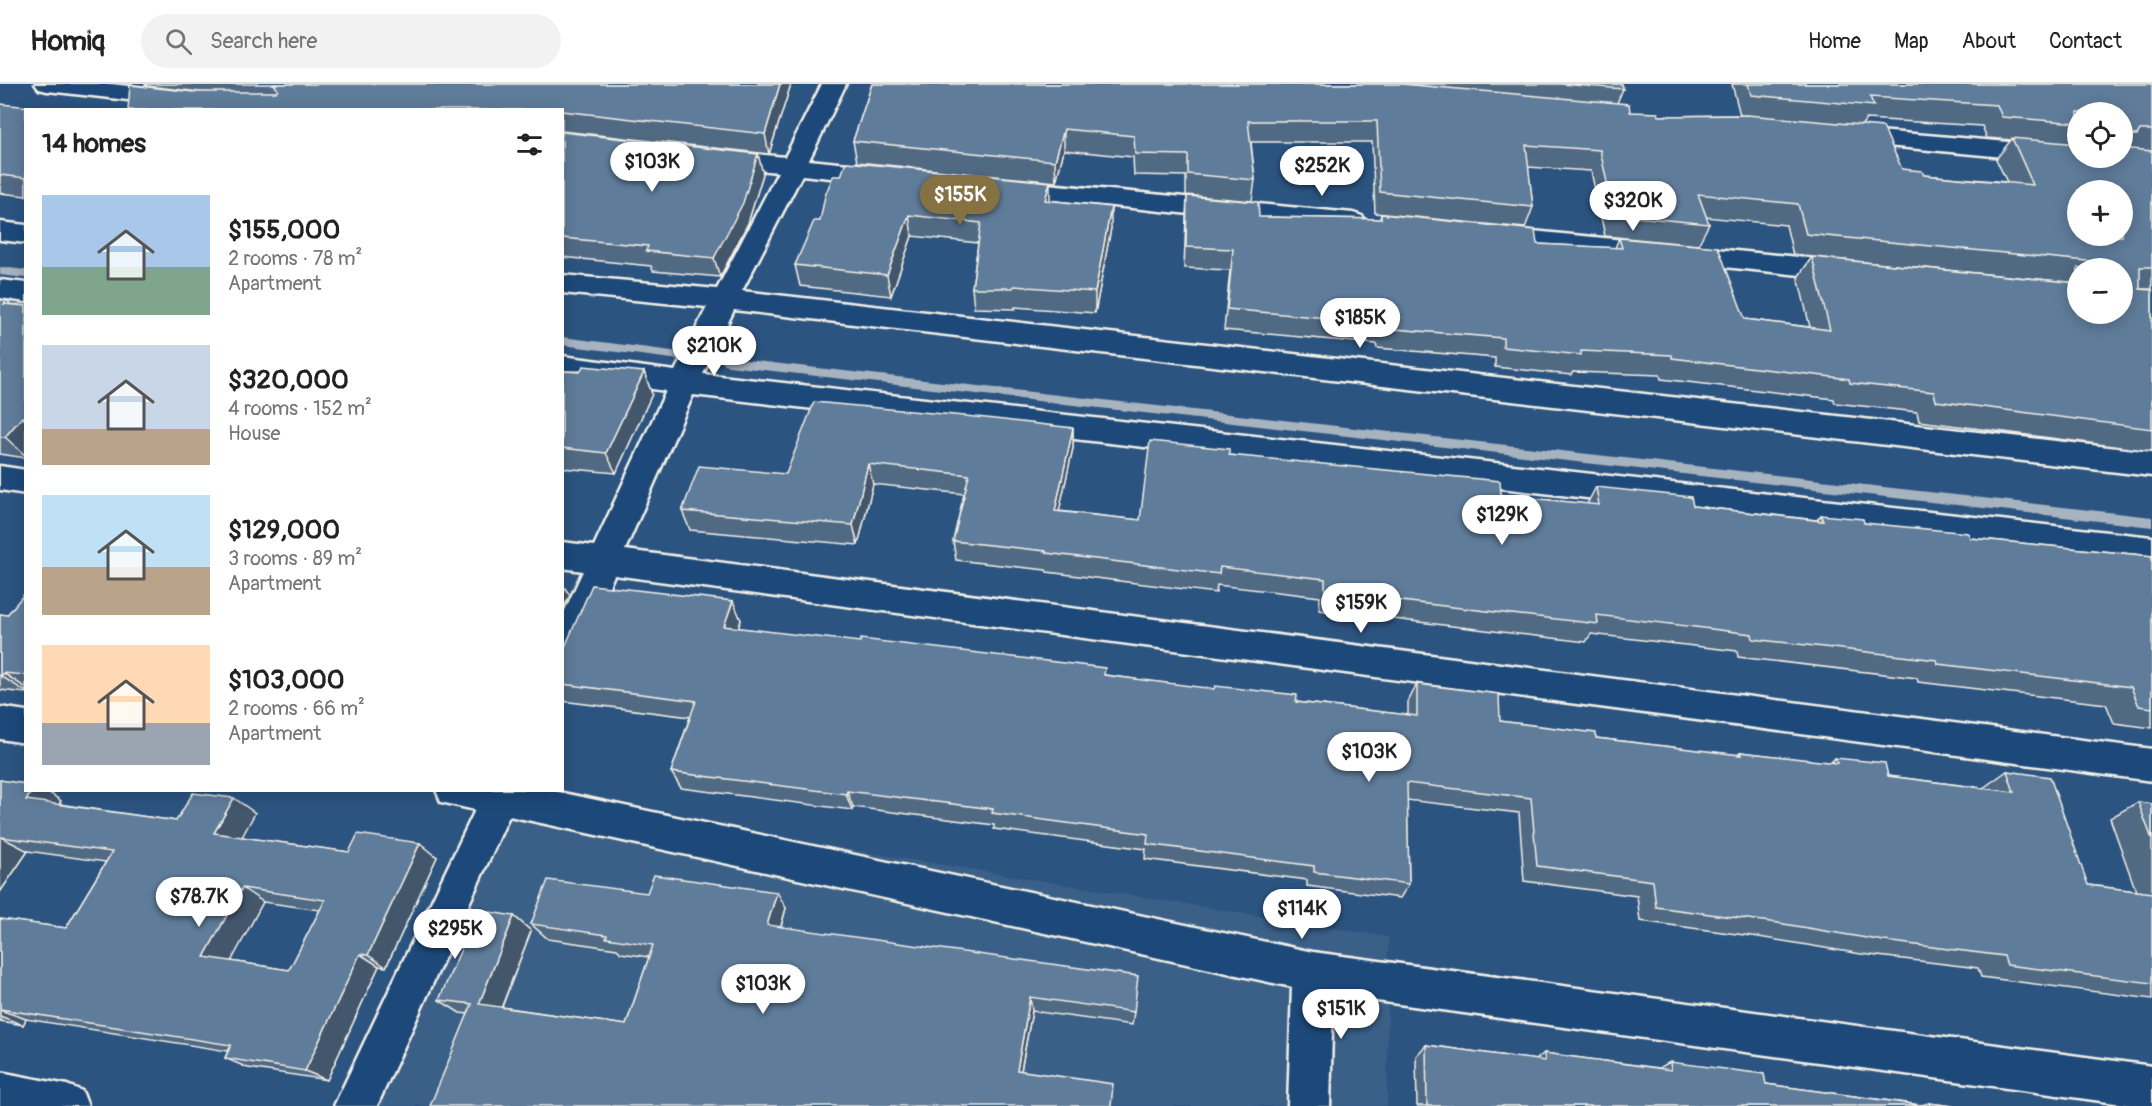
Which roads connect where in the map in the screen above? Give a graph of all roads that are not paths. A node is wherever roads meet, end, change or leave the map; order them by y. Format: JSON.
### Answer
{"nodes":[{"id":1,"x":47,"y":84,"type":"edge"},
{"id":2,"x":834,"y":84,"type":"edge"},
{"id":3,"x":196,"y":100,"type":"edge"},
{"id":4,"x":1815,"y":133,"type":"edge"},
{"id":5,"x":2067,"y":155,"type":"edge"},
{"id":6,"x":690,"y":156,"type":"edge"},
{"id":7,"x":795,"y":167,"type":"junction"},
{"id":8,"x":914,"y":179,"type":"edge"},
{"id":9,"x":985,"y":186,"type":"edge"},
{"id":10,"x":1377,"y":225,"type":"edge"},
{"id":11,"x":0,"y":231,"type":"edge"},
{"id":12,"x":24,"y":234,"type":"edge"},
{"id":13,"x":1472,"y":234,"type":"edge"},
{"id":14,"x":1876,"y":274,"type":"edge"},
{"id":15,"x":564,"y":284,"type":"edge"},
{"id":16,"x":0,"y":289,"type":"edge"},
{"id":17,"x":24,"y":293,"type":"edge"},
{"id":18,"x":725,"y":299,"type":"junction"},
{"id":19,"x":564,"y":366,"type":"edge"},
{"id":20,"x":685,"y":383,"type":"junction"},
{"id":21,"x":2152,"y":464,"type":"edge"},
{"id":22,"x":0,"y":478,"type":"edge"},
{"id":23,"x":24,"y":482,"type":"edge"},
{"id":24,"x":2152,"y":550,"type":"edge"},
{"id":25,"x":564,"y":555,"type":"edge"},
{"id":26,"x":605,"y":561,"type":"junction"},
{"id":27,"x":564,"y":652,"type":"edge"},
{"id":28,"x":0,"y":723,"type":"edge"},
{"id":29,"x":24,"y":727,"type":"edge"},
{"id":30,"x":2152,"y":765,"type":"edge"},
{"id":31,"x":478,"y":792,"type":"edge"},
{"id":32,"x":502,"y":794,"type":"edge"},
{"id":33,"x":1313,"y":972,"type":"junction"},
{"id":34,"x":2152,"y":1087,"type":"edge"},
{"id":35,"x":0,"y":1093,"type":"edge"},
{"id":36,"x":67,"y":1106,"type":"edge"},
{"id":37,"x":355,"y":1106,"type":"edge"},
{"id":38,"x":1309,"y":1106,"type":"edge"}],
"edges":[{"from":1,"to":3,"type":"street"},
{"from":2,"to":7,"type":"street"},
{"from":4,"to":5,"type":"street"},
{"from":6,"to":7,"type":"street"},
{"from":7,"to":8,"type":"street"},
{"from":7,"to":18,"type":"street"},
{"from":9,"to":10,"type":"street"},
{"from":11,"to":12,"type":"street"},
{"from":13,"to":14,"type":"street"},
{"from":15,"to":18,"type":"street"},
{"from":16,"to":17,"type":"street"},
{"from":18,"to":20,"type":"street"},
{"from":18,"to":21,"type":"street"},
{"from":19,"to":20,"type":"street"},
{"from":20,"to":24,"type":"street"},
{"from":20,"to":26,"type":"street"},
{"from":22,"to":23,"type":"street"},
{"from":25,"to":26,"type":"street"},
{"from":26,"to":27,"type":"street"},
{"from":26,"to":30,"type":"street"},
{"from":28,"to":29,"type":"street"},
{"from":31,"to":32,"type":"street"},
{"from":32,"to":33,"type":"street"},
{"from":32,"to":37,"type":"street"},
{"from":33,"to":34,"type":"street"},
{"from":33,"to":38,"type":"street"},
{"from":35,"to":36,"type":"street"}]}
